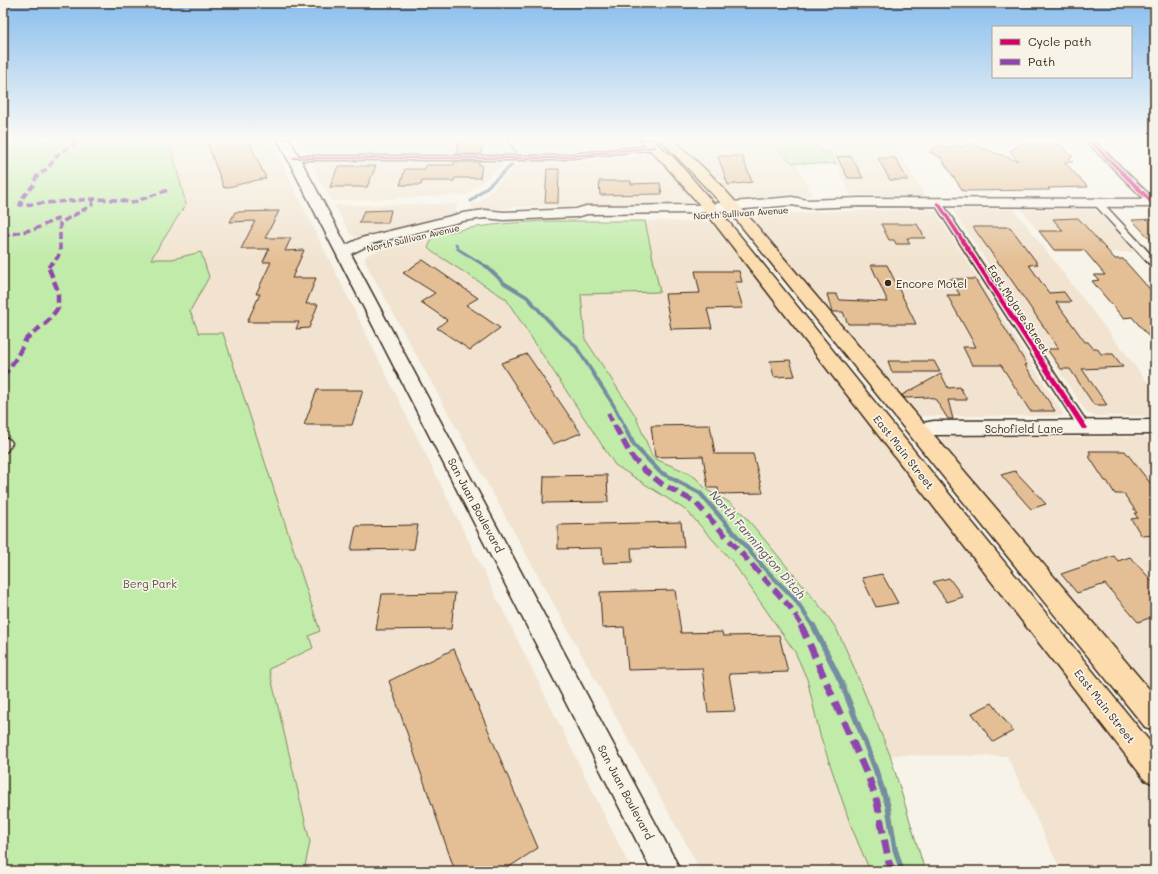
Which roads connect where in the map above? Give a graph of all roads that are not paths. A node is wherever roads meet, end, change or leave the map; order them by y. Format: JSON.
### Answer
{"nodes":[{"id":1,"x":305,"y":181,"type":"edge"},
{"id":2,"x":686,"y":181,"type":"edge"},
{"id":3,"x":702,"y":181,"type":"edge"},
{"id":4,"x":1131,"y":181,"type":"edge"},
{"id":5,"x":938,"y":203,"type":"junction"},
{"id":6,"x":1098,"y":203,"type":"junction"},
{"id":7,"x":1154,"y":203,"type":"edge"},
{"id":8,"x":735,"y":210,"type":"junction"},
{"id":9,"x":713,"y":212,"type":"junction"},
{"id":10,"x":343,"y":252,"type":"junction"},
{"id":11,"x":1155,"y":265,"type":"edge"},
{"id":12,"x":793,"y":279,"type":"junction"},
{"id":13,"x":770,"y":284,"type":"junction"},
{"id":14,"x":1084,"y":427,"type":"junction"},
{"id":15,"x":1155,"y":427,"type":"edge"},
{"id":16,"x":917,"y":430,"type":"junction"},
{"id":17,"x":891,"y":437,"type":"junction"},
{"id":18,"x":1155,"y":717,"type":"edge"},
{"id":19,"x":1155,"y":770,"type":"edge"},
{"id":20,"x":667,"y":871,"type":"edge"}],
"edges":[{"from":1,"to":10,"type":"main road","name":"San Juan Boulevard"},
{"from":2,"to":9,"type":"main road","name":"East Main Street"},
{"from":3,"to":8,"type":"main road","name":"East Main Street"},
{"from":4,"to":7,"type":"street"},
{"from":5,"to":6,"type":"main road","name":"North Sullivan Avenue"},
{"from":5,"to":8,"type":"main road","name":"North Sullivan Avenue"},
{"from":5,"to":14,"type":"street","name":"East Mojave Street"},
{"from":6,"to":7,"type":"main road","name":"North Sullivan Avenue"},
{"from":6,"to":11,"type":"street"},
{"from":8,"to":9,"type":"main road","name":"North Sullivan Avenue"},
{"from":8,"to":12,"type":"main road","name":"East Main Street"},
{"from":9,"to":10,"type":"main road","name":"North Sullivan Avenue"},
{"from":9,"to":13,"type":"main road","name":"East Main Street"},
{"from":10,"to":20,"type":"main road","name":"San Juan Boulevard"},
{"from":12,"to":13,"type":"main road"},
{"from":12,"to":16,"type":"main road","name":"East Main Street"},
{"from":13,"to":17,"type":"main road","name":"East Main Street"},
{"from":14,"to":15,"type":"main road","name":"Schofield Lane"},
{"from":14,"to":16,"type":"main road","name":"Schofield Lane"},
{"from":16,"to":17,"type":"main road"},
{"from":16,"to":18,"type":"main road","name":"East Main Street"},
{"from":17,"to":19,"type":"main road","name":"East Main Street"}]}
